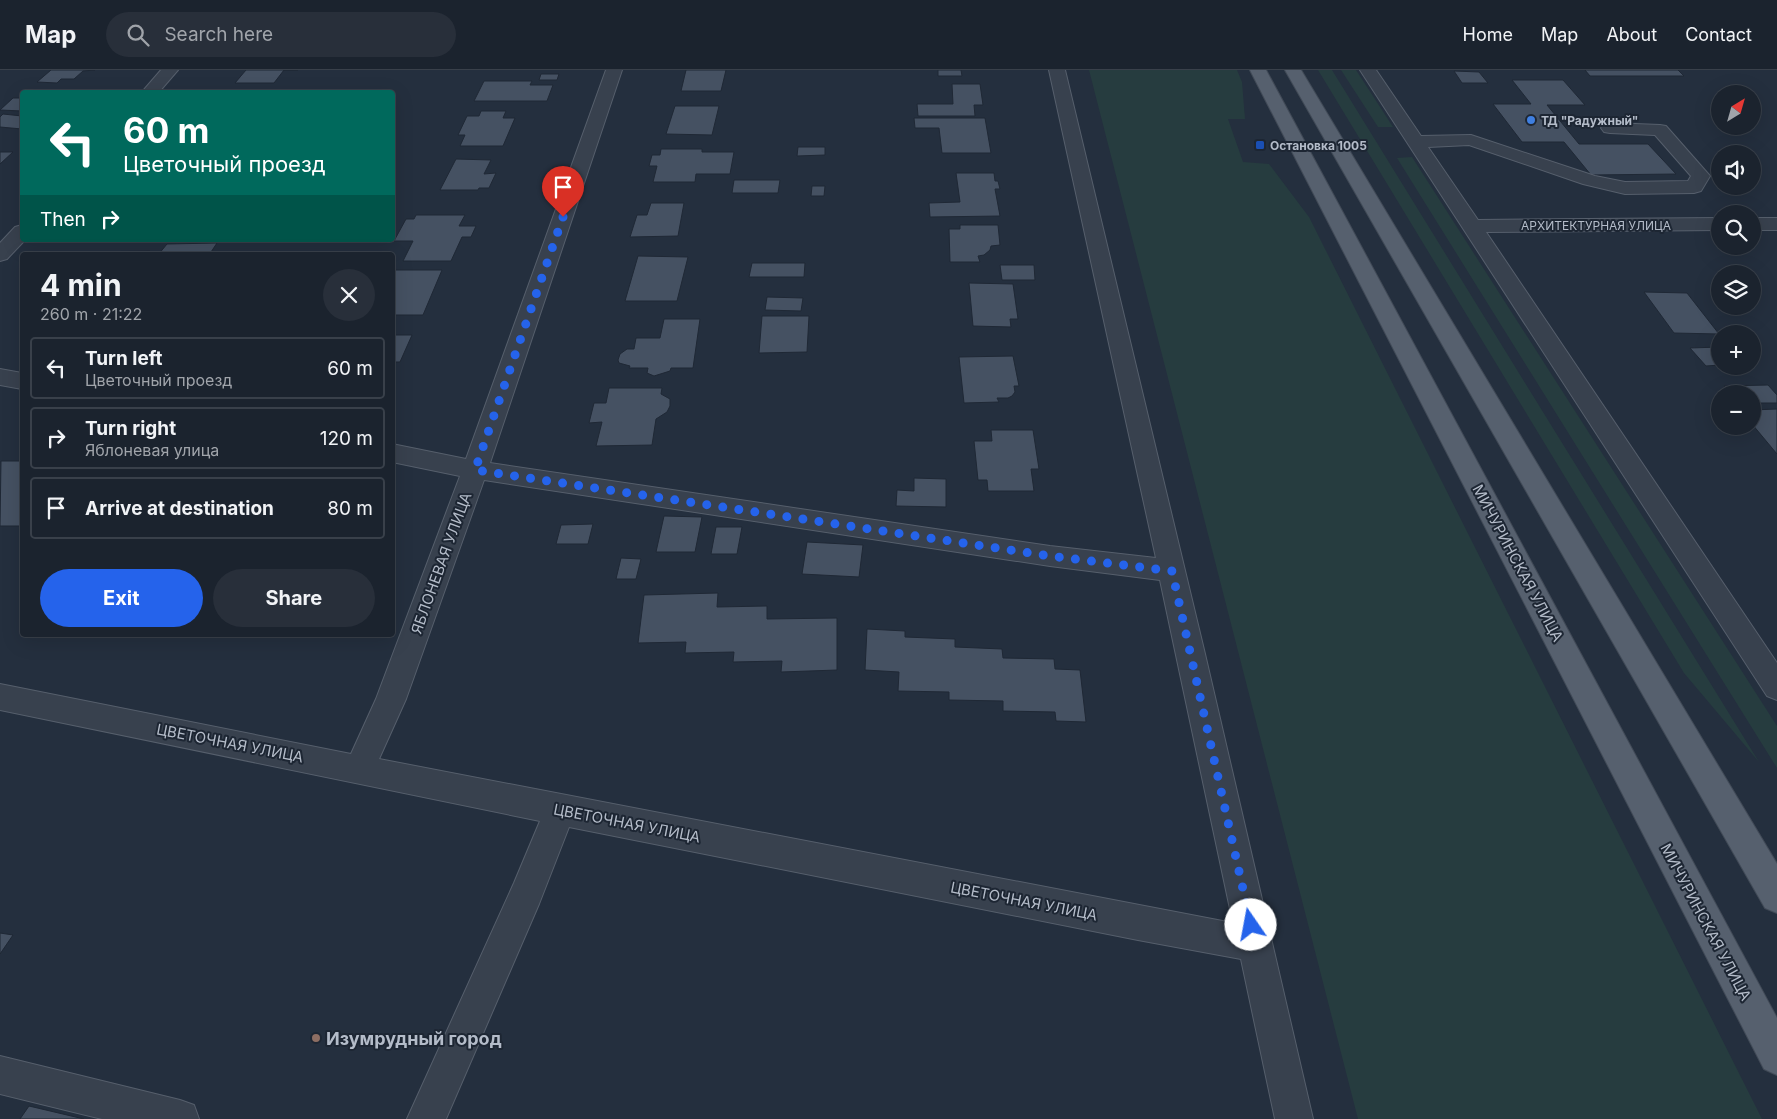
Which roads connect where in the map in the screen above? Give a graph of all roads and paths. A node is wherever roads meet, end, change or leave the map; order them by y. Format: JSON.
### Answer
{"nodes":[{"id":1,"x":170,"y":70,"type":"edge"},
{"id":2,"x":614,"y":70,"type":"edge"},
{"id":3,"x":1057,"y":70,"type":"edge"},
{"id":4,"x":1258,"y":70,"type":"edge"},
{"id":5,"x":1293,"y":70,"type":"edge"},
{"id":6,"x":1368,"y":70,"type":"edge"},
{"id":7,"x":152,"y":90,"type":"edge"},
{"id":8,"x":1610,"y":128,"type":"dead end"},
{"id":9,"x":1416,"y":142,"type":"junction"},
{"id":10,"x":1711,"y":224,"type":"edge"},
{"id":11,"x":1761,"y":224,"type":"edge"},
{"id":12,"x":1777,"y":224,"type":"edge"},
{"id":13,"x":1472,"y":226,"type":"junction"},
{"id":14,"x":14,"y":233,"type":"edge"},
{"id":15,"x":0,"y":255,"type":"edge"},
{"id":16,"x":0,"y":377,"type":"edge"},
{"id":17,"x":20,"y":381,"type":"edge"},
{"id":18,"x":395,"y":454,"type":"edge"},
{"id":19,"x":475,"y":470,"type":"junction"},
{"id":20,"x":1172,"y":571,"type":"junction"},
{"id":21,"x":1777,"y":687,"type":"edge"},
{"id":22,"x":0,"y":697,"type":"edge"},
{"id":23,"x":359,"y":769,"type":"junction"},
{"id":24,"x":560,"y":810,"type":"junction"},
{"id":25,"x":1777,"y":896,"type":"edge"},
{"id":26,"x":1255,"y":944,"type":"junction"},
{"id":27,"x":1777,"y":1056,"type":"edge"},
{"id":28,"x":0,"y":1075,"type":"edge"},
{"id":29,"x":180,"y":1119,"type":"edge"},
{"id":30,"x":426,"y":1119,"type":"edge"},
{"id":31,"x":1294,"y":1119,"type":"edge"}],
"edges":[{"from":1,"to":7,"type":"street"},
{"from":2,"to":19,"type":"street","name":"ЯБЛОНЕВАЯ УЛИЦА"},
{"from":3,"to":20,"type":"street"},
{"from":4,"to":27,"type":"main road","name":"МИЧУРИНСКАЯ УЛИЦА"},
{"from":5,"to":25,"type":"main road"},
{"from":6,"to":9,"type":"street"},
{"from":8,"to":9,"type":"street"},
{"from":9,"to":13,"type":"street"},
{"from":10,"to":13,"type":"street","name":"АРХИТЕКТУРНАЯ УЛИЦА"},
{"from":11,"to":12,"type":"street"},
{"from":13,"to":21,"type":"street"},
{"from":14,"to":15,"type":"street"},
{"from":16,"to":17,"type":"street"},
{"from":18,"to":19,"type":"street"},
{"from":19,"to":20,"type":"street"},
{"from":19,"to":23,"type":"street","name":"ЯБЛОНЕВАЯ УЛИЦА"},
{"from":20,"to":26,"type":"street"},
{"from":22,"to":23,"type":"street","name":"ЦВЕТОЧНАЯ УЛИЦА"},
{"from":23,"to":24,"type":"street","name":"ЦВЕТОЧНАЯ УЛИЦА"},
{"from":24,"to":26,"type":"street","name":"ЦВЕТОЧНАЯ УЛИЦА"},
{"from":24,"to":30,"type":"street"},
{"from":26,"to":31,"type":"street"},
{"from":28,"to":29,"type":"street"}]}
